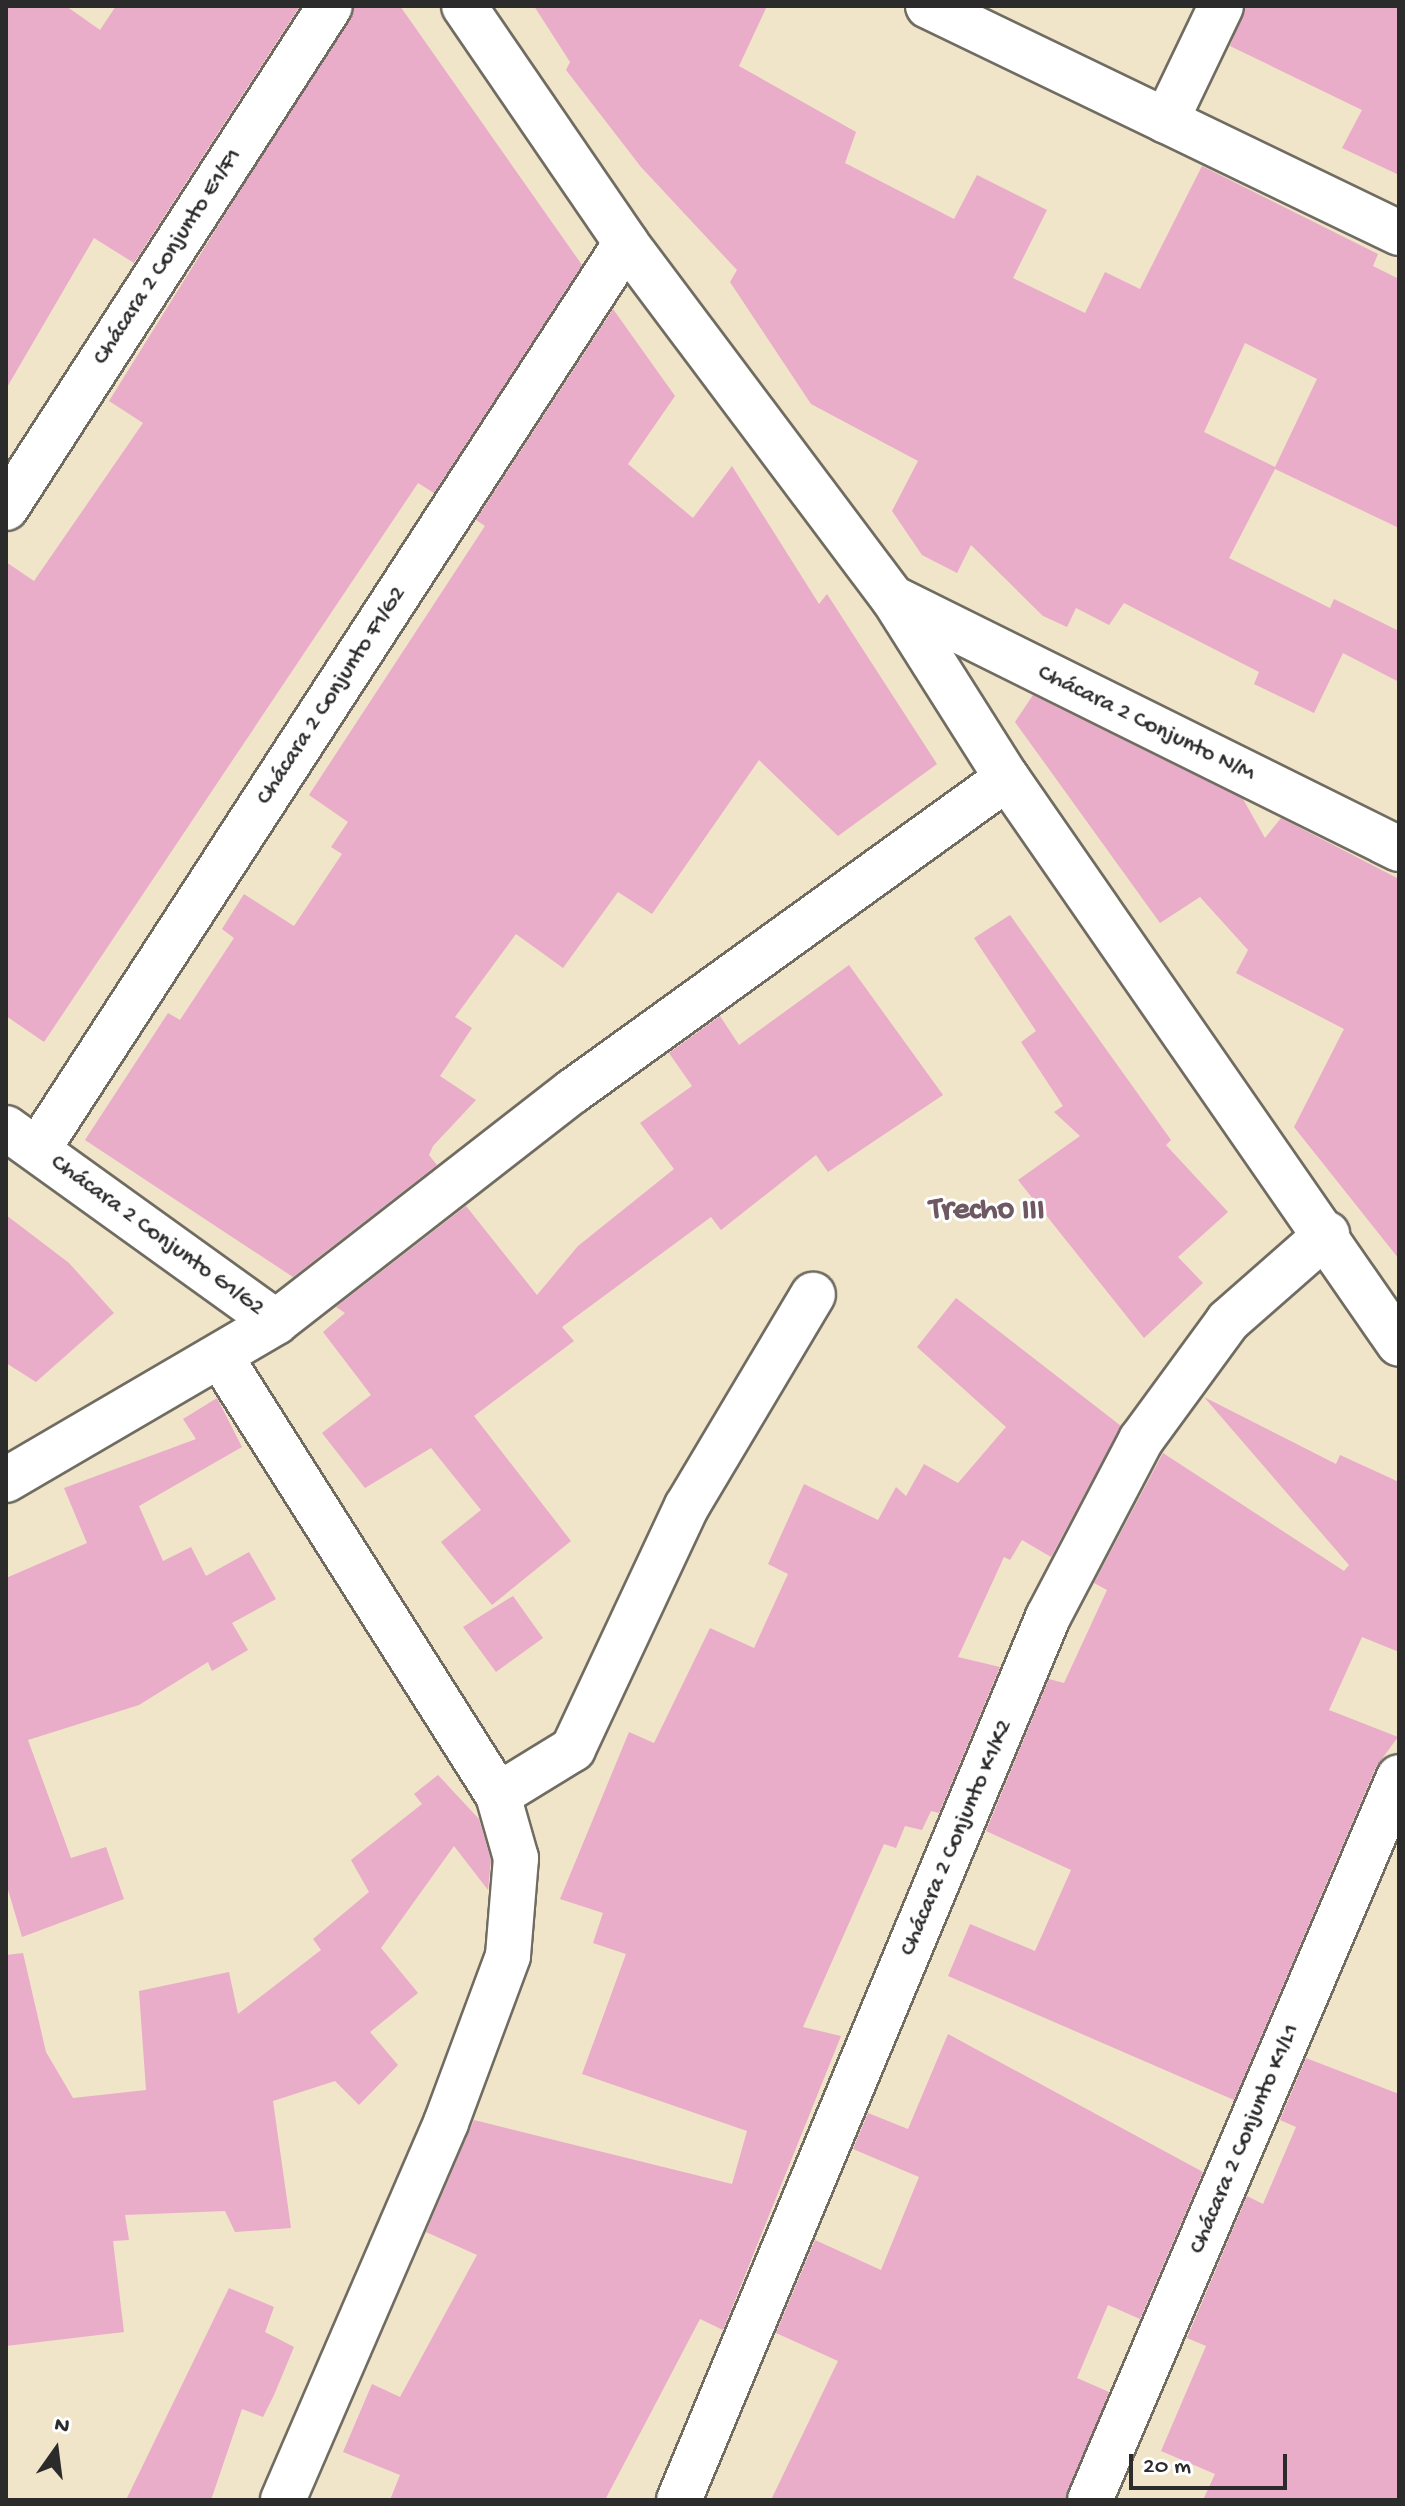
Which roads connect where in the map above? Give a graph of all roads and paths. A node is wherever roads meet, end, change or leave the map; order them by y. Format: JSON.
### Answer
{"nodes":[{"id":1,"x":330,"y":6,"type":"edge"},
{"id":2,"x":464,"y":6,"type":"edge"},
{"id":3,"x":928,"y":6,"type":"edge"},
{"id":4,"x":1221,"y":6,"type":"edge"},
{"id":5,"x":1166,"y":121,"type":"junction"},
{"id":6,"x":1399,"y":233,"type":"edge"},
{"id":7,"x":626,"y":243,"type":"junction"},
{"id":8,"x":6,"y":508,"type":"edge"},
{"id":9,"x":893,"y":598,"type":"junction"},
{"id":10,"x":1007,"y":778,"type":"junction"},
{"id":11,"x":1399,"y":849,"type":"edge"},
{"id":12,"x":22,"y":1139,"type":"edge"},
{"id":13,"x":1327,"y":1234,"type":"junction"},
{"id":14,"x":813,"y":1295,"type":"dead end"},
{"id":15,"x":276,"y":1322,"type":"junction"},
{"id":16,"x":1399,"y":1344,"type":"edge"},
{"id":17,"x":220,"y":1356,"type":"junction"},
{"id":18,"x":6,"y":1480,"type":"edge"},
{"id":19,"x":1399,"y":1777,"type":"edge"},
{"id":20,"x":498,"y":1795,"type":"junction"},
{"id":21,"x":283,"y":2500,"type":"edge"},
{"id":22,"x":679,"y":2500,"type":"edge"},
{"id":23,"x":1090,"y":2500,"type":"edge"}],
"edges":[{"from":1,"to":8,"type":"street","name":"Chácara 2 Conjunto E1/F1"},
{"from":2,"to":7,"type":"street"},
{"from":3,"to":5,"type":"street"},
{"from":4,"to":5,"type":"street"},
{"from":5,"to":6,"type":"street"},
{"from":7,"to":9,"type":"street"},
{"from":7,"to":12,"type":"street","name":"Chácara 2 Conjunto F1/G2"},
{"from":9,"to":10,"type":"street"},
{"from":9,"to":11,"type":"street","name":"Chácara 2 Conjunto N/M"},
{"from":10,"to":13,"type":"street"},
{"from":10,"to":15,"type":"street"},
{"from":12,"to":15,"type":"street","name":"Chácara 2 Conjunto G1/G2"},
{"from":13,"to":16,"type":"street"},
{"from":13,"to":22,"type":"street","name":"Chácara 2 Conjunto K1/K2"},
{"from":14,"to":20,"type":"street"},
{"from":15,"to":17,"type":"street"},
{"from":17,"to":18,"type":"street"},
{"from":17,"to":20,"type":"street"},
{"from":19,"to":23,"type":"street","name":"Chácara 2 Conjunto K1/L1"},
{"from":20,"to":21,"type":"street"}]}
